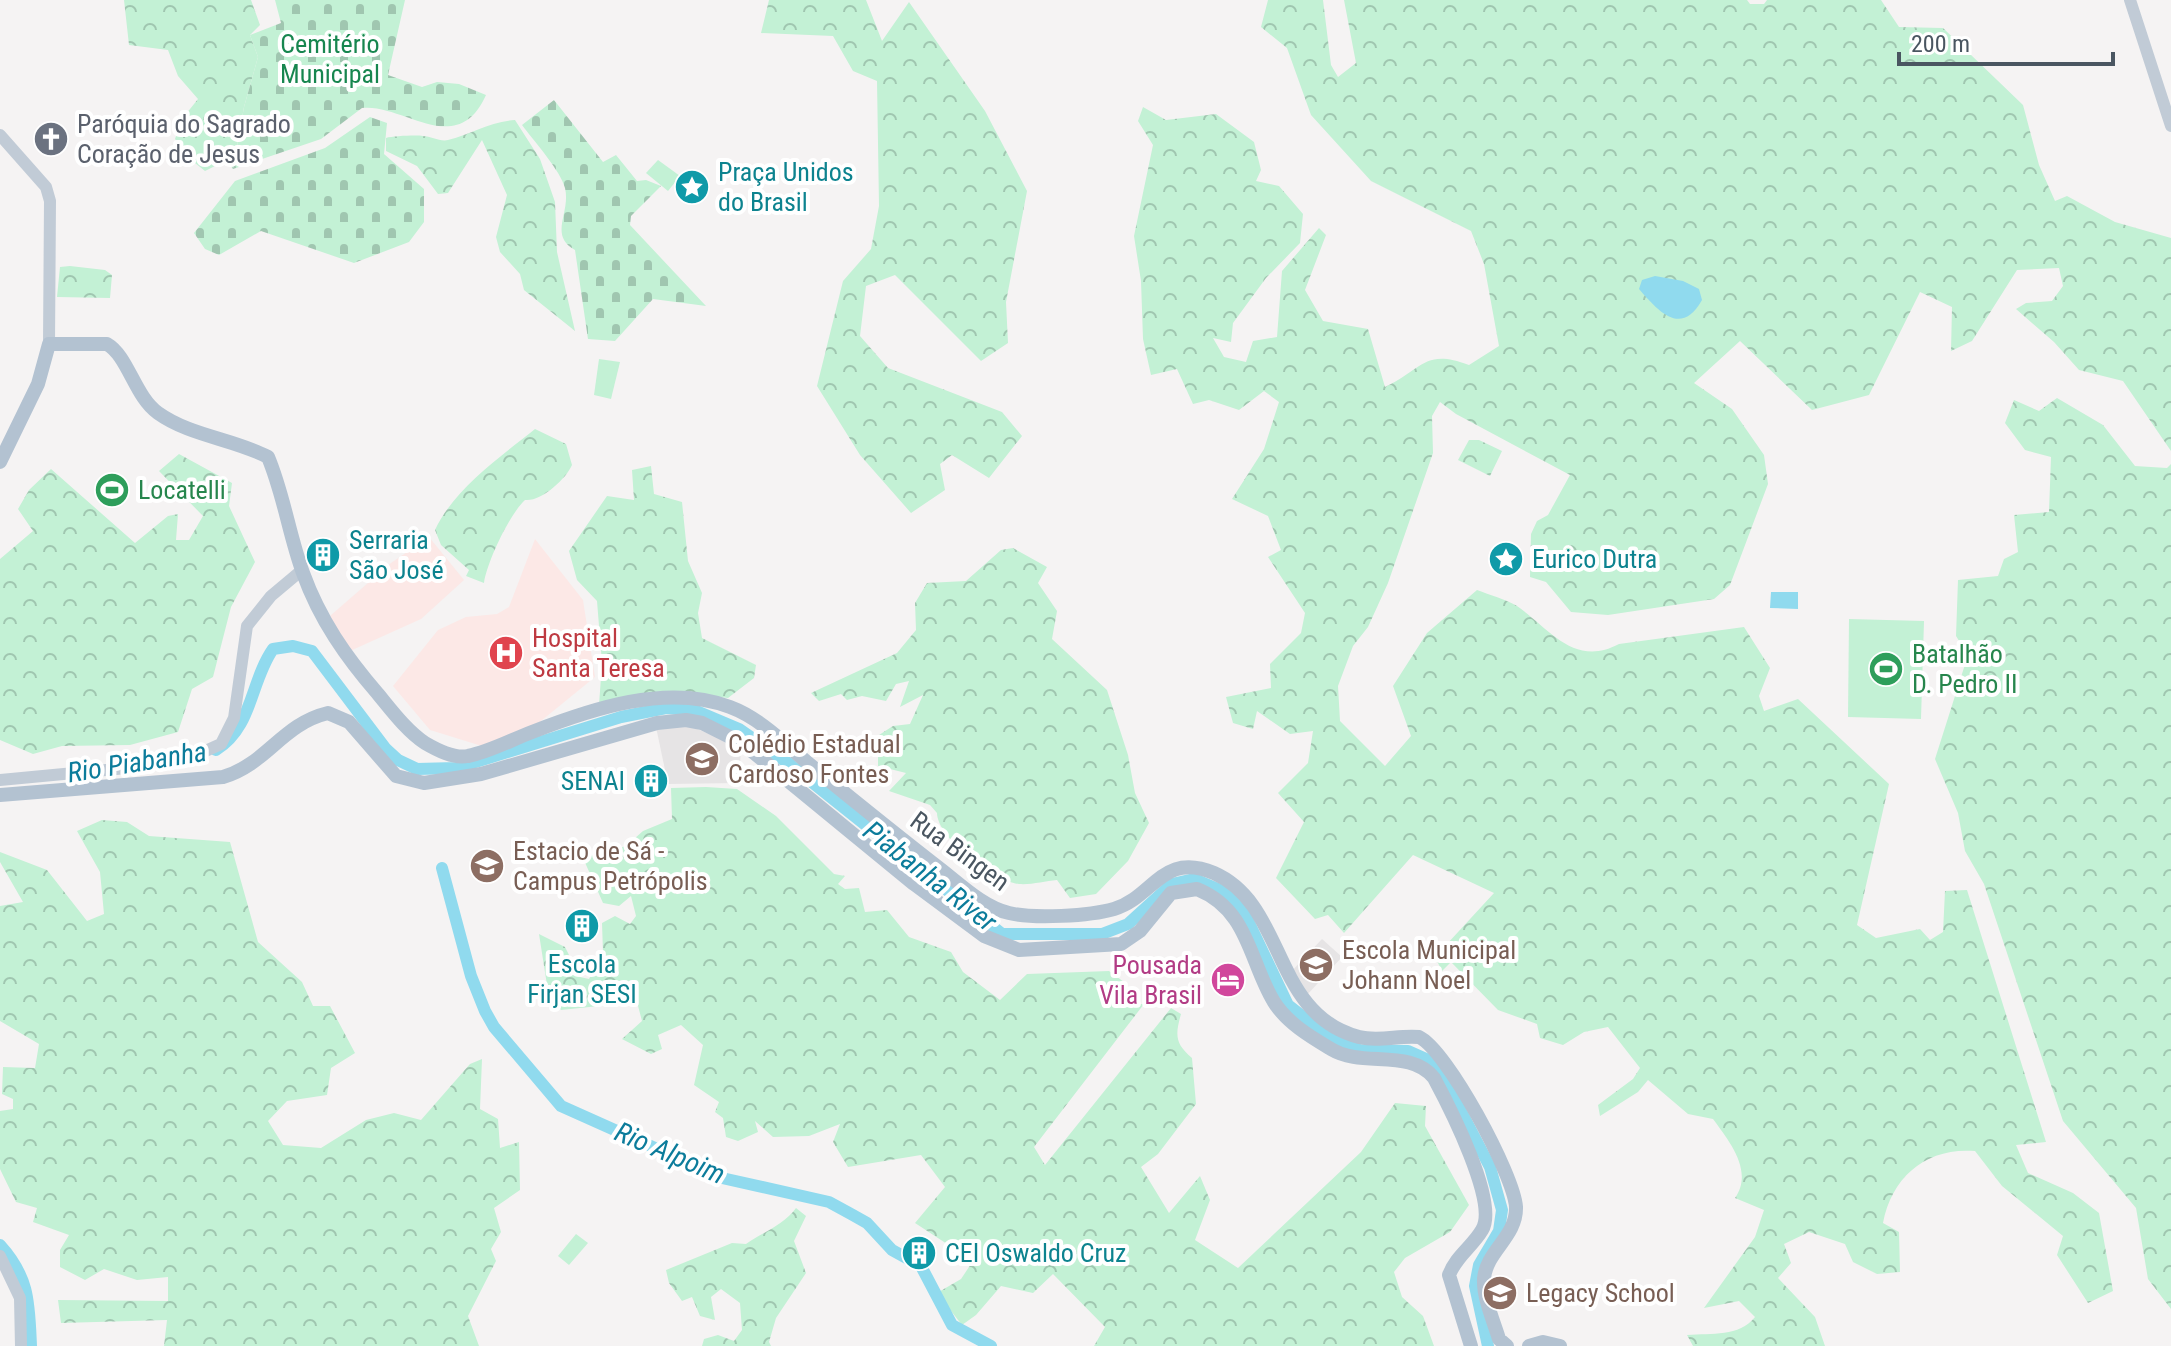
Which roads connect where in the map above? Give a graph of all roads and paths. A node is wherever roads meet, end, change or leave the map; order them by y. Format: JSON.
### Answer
{"nodes":[{"id":1,"x":2130,"y":0,"type":"edge"},
{"id":2,"x":2171,"y":126,"type":"edge"},
{"id":3,"x":0,"y":135,"type":"edge"},
{"id":4,"x":49,"y":344,"type":"junction"},
{"id":5,"x":0,"y":462,"type":"edge"},
{"id":6,"x":302,"y":570,"type":"junction"},
{"id":7,"x":0,"y":780,"type":"edge"},
{"id":8,"x":24,"y":786,"type":"junction"},
{"id":9,"x":0,"y":795,"type":"edge"},
{"id":10,"x":1146,"y":891,"type":"junction"},
{"id":11,"x":1163,"y":903,"type":"junction"},
{"id":12,"x":1483,"y":1230,"type":"junction"},
{"id":13,"x":1501,"y":1245,"type":"junction"},
{"id":14,"x":0,"y":1256,"type":"edge"},
{"id":15,"x":21,"y":1346,"type":"edge"},
{"id":16,"x":1471,"y":1346,"type":"edge"},
{"id":17,"x":1507,"y":1346,"type":"edge"},
{"id":18,"x":1529,"y":1346,"type":"edge"},
{"id":19,"x":1560,"y":1346,"type":"edge"}],
"edges":[{"from":1,"to":2,"type":"main road"},
{"from":3,"to":4,"type":"main road"},
{"from":4,"to":5,"type":"main road"},
{"from":4,"to":6,"type":"main road"},
{"from":6,"to":8,"type":"main road"},
{"from":6,"to":10,"type":"main road","name":"Rua Bingen"},
{"from":7,"to":8,"type":"main road"},
{"from":8,"to":9,"type":"main road"},
{"from":8,"to":11,"type":"main road","name":"Rua Bingen"},
{"from":10,"to":11,"type":"main road"},
{"from":10,"to":13,"type":"main road","name":"Rua Bingen"},
{"from":11,"to":12,"type":"main road","name":"Rua Bingen"},
{"from":12,"to":13,"type":"main road"},
{"from":12,"to":16,"type":"main road"},
{"from":13,"to":17,"type":"main road","name":"Rua Bingen"},
{"from":14,"to":15,"type":"main road"},
{"from":18,"to":19,"type":"main road"}]}
